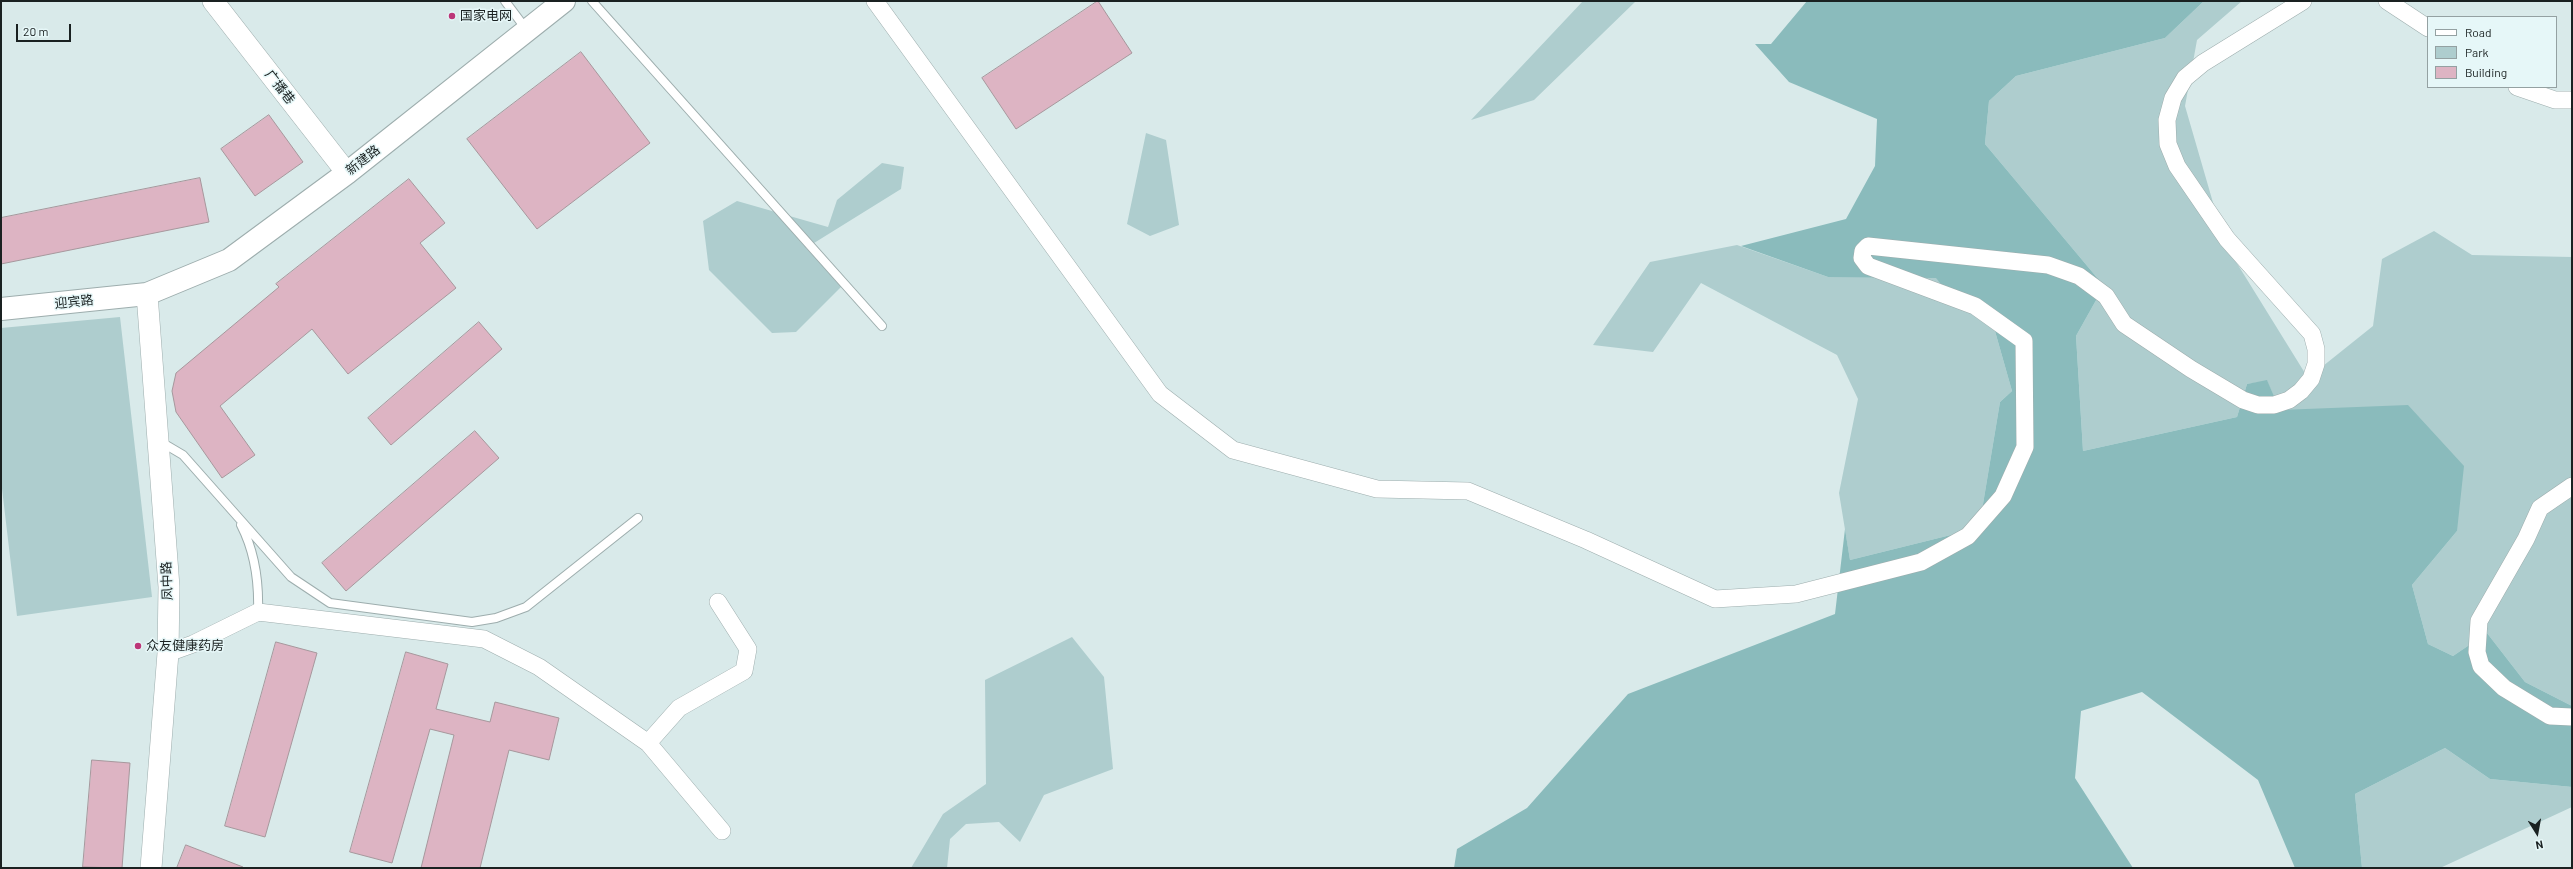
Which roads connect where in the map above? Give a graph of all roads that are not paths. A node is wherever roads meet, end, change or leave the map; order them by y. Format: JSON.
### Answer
{"nodes":[{"id":1,"x":213,"y":1,"type":"edge"},
{"id":2,"x":505,"y":1,"type":"edge"},
{"id":3,"x":564,"y":1,"type":"edge"},
{"id":4,"x":592,"y":1,"type":"edge"},
{"id":5,"x":876,"y":1,"type":"edge"},
{"id":6,"x":2302,"y":1,"type":"edge"},
{"id":7,"x":2386,"y":1,"type":"edge"},
{"id":8,"x":2427,"y":27,"type":"edge"},
{"id":9,"x":527,"y":30,"type":"junction"},
{"id":10,"x":2520,"y":88,"type":"edge"},
{"id":11,"x":2572,"y":100,"type":"edge"},
{"id":12,"x":347,"y":173,"type":"junction"},
{"id":13,"x":148,"y":294,"type":"junction"},
{"id":14,"x":1,"y":309,"type":"edge"},
{"id":15,"x":882,"y":326,"type":"dead end"},
{"id":16,"x":158,"y":440,"type":"junction"},
{"id":17,"x":2572,"y":486,"type":"edge"},
{"id":18,"x":235,"y":514,"type":"junction"},
{"id":19,"x":638,"y":518,"type":"dead end"},
{"id":20,"x":718,"y":602,"type":"dead end"},
{"id":21,"x":258,"y":612,"type":"junction"},
{"id":22,"x":168,"y":653,"type":"junction"},
{"id":23,"x":2572,"y":717,"type":"edge"},
{"id":24,"x":648,"y":744,"type":"junction"},
{"id":25,"x":722,"y":831,"type":"dead end"},
{"id":26,"x":151,"y":868,"type":"edge"}],
"edges":[{"from":1,"to":12,"type":"street","name":"广播巷"},
{"from":2,"to":9,"type":"lane"},
{"from":3,"to":9,"type":"main road","name":"新建路"},
{"from":4,"to":15,"type":"lane"},
{"from":5,"to":6,"type":"street"},
{"from":7,"to":8,"type":"street"},
{"from":9,"to":12,"type":"main road","name":"新建路"},
{"from":10,"to":11,"type":"street"},
{"from":12,"to":13,"type":"main road","name":"新建路"},
{"from":13,"to":14,"type":"main road","name":"迎宾路"},
{"from":13,"to":16,"type":"street","name":"凤中路"},
{"from":16,"to":18,"type":"lane"},
{"from":16,"to":22,"type":"street","name":"凤中路"},
{"from":17,"to":23,"type":"street"},
{"from":18,"to":19,"type":"lane"},
{"from":18,"to":21,"type":"lane"},
{"from":20,"to":24,"type":"street"},
{"from":21,"to":22,"type":"street"},
{"from":21,"to":24,"type":"street"},
{"from":22,"to":26,"type":"street","name":"凤中路"},
{"from":24,"to":25,"type":"street"}]}
